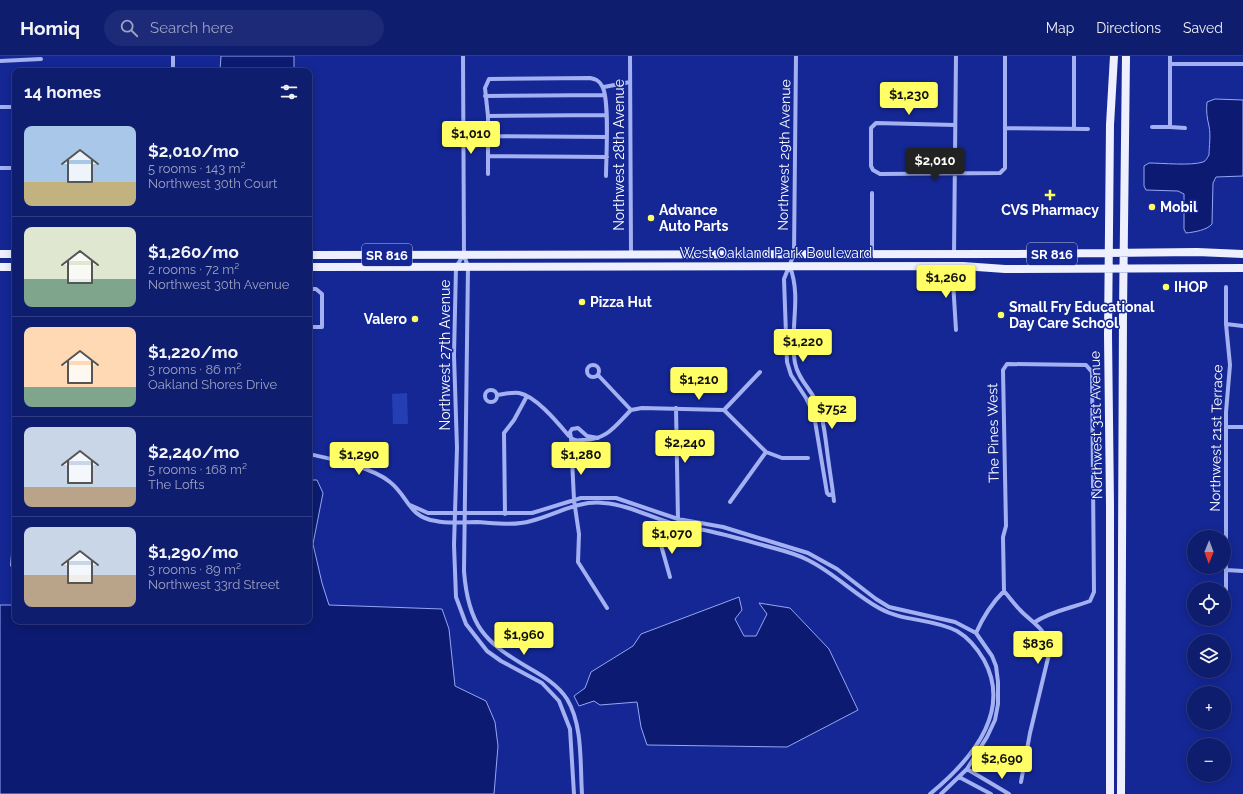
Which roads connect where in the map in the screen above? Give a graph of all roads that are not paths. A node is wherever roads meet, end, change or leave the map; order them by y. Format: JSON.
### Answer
{"nodes":[{"id":1,"x":173,"y":56,"type":"edge"},
{"id":2,"x":463,"y":56,"type":"edge"},
{"id":3,"x":630,"y":56,"type":"edge"},
{"id":4,"x":796,"y":56,"type":"edge"},
{"id":5,"x":956,"y":56,"type":"edge"},
{"id":6,"x":1005,"y":56,"type":"edge"},
{"id":7,"x":1074,"y":56,"type":"edge"},
{"id":8,"x":1114,"y":56,"type":"edge"},
{"id":9,"x":1126,"y":56,"type":"edge"},
{"id":10,"x":1170,"y":56,"type":"edge"},
{"id":11,"x":41,"y":59,"type":"dead end"},
{"id":12,"x":0,"y":61,"type":"edge"},
{"id":13,"x":1170,"y":64,"type":"junction"},
{"id":14,"x":1243,"y":64,"type":"edge"},
{"id":15,"x":173,"y":68,"type":"edge"},
{"id":16,"x":630,"y":82,"type":"junction"},
{"id":17,"x":604,"y":87,"type":"junction"},
{"id":18,"x":605,"y":95,"type":"junction"},
{"id":19,"x":485,"y":96,"type":"junction"},
{"id":20,"x":0,"y":107,"type":"edge"},
{"id":21,"x":12,"y":107,"type":"edge"},
{"id":22,"x":606,"y":115,"type":"junction"},
{"id":23,"x":488,"y":116,"type":"junction"},
{"id":24,"x":955,"y":124,"type":"junction"},
{"id":25,"x":1152,"y":127,"type":"dead end"},
{"id":26,"x":1170,"y":127,"type":"junction"},
{"id":27,"x":1005,"y":128,"type":"junction"},
{"id":28,"x":1185,"y":128,"type":"dead end"},
{"id":29,"x":1074,"y":129,"type":"junction"},
{"id":30,"x":1088,"y":129,"type":"dead end"},
{"id":31,"x":488,"y":136,"type":"junction"},
{"id":32,"x":607,"y":137,"type":"junction"},
{"id":33,"x":488,"y":156,"type":"junction"},
{"id":34,"x":606,"y":157,"type":"junction"},
{"id":35,"x":0,"y":168,"type":"edge"},
{"id":36,"x":12,"y":168,"type":"edge"},
{"id":37,"x":488,"y":174,"type":"dead end"},
{"id":38,"x":954,"y":174,"type":"junction"},
{"id":39,"x":606,"y":176,"type":"dead end"},
{"id":40,"x":872,"y":193,"type":"dead end"},
{"id":41,"x":1124,"y":252,"type":"junction"},
{"id":42,"x":1109,"y":253,"type":"junction"},
{"id":43,"x":0,"y":254,"type":"edge"},
{"id":44,"x":12,"y":254,"type":"edge"},
{"id":45,"x":464,"y":254,"type":"junction"},
{"id":46,"x":631,"y":254,"type":"junction"},
{"id":47,"x":794,"y":254,"type":"junction"},
{"id":48,"x":872,"y":254,"type":"junction"},
{"id":49,"x":954,"y":254,"type":"junction"},
{"id":50,"x":972,"y":254,"type":"junction"},
{"id":51,"x":1243,"y":254,"type":"edge"},
{"id":52,"x":312,"y":255,"type":"edge"},
{"id":53,"x":653,"y":255,"type":"junction"},
{"id":54,"x":634,"y":266,"type":"junction"},
{"id":55,"x":790,"y":266,"type":"junction"},
{"id":56,"x":940,"y":266,"type":"junction"},
{"id":57,"x":952,"y":266,"type":"junction"},
{"id":58,"x":0,"y":267,"type":"edge"},
{"id":59,"x":12,"y":267,"type":"edge"},
{"id":60,"x":312,"y":267,"type":"edge"},
{"id":61,"x":456,"y":267,"type":"junction"},
{"id":62,"x":468,"y":267,"type":"junction"},
{"id":63,"x":618,"y":267,"type":"junction"},
{"id":64,"x":1109,"y":268,"type":"junction"},
{"id":65,"x":1123,"y":268,"type":"junction"},
{"id":66,"x":1243,"y":268,"type":"edge"},
{"id":67,"x":1226,"y":287,"type":"dead end"},
{"id":68,"x":312,"y":289,"type":"edge"},
{"id":69,"x":1226,"y":324,"type":"junction"},
{"id":70,"x":1243,"y":326,"type":"edge"},
{"id":71,"x":312,"y":327,"type":"edge"},
{"id":72,"x":956,"y":330,"type":"dead end"},
{"id":73,"x":796,"y":367,"type":"junction"},
{"id":74,"x":789,"y":369,"type":"junction"},
{"id":75,"x":760,"y":372,"type":"dead end"},
{"id":76,"x":598,"y":375,"type":"dead end"},
{"id":77,"x":803,"y":381,"type":"junction"},
{"id":78,"x":797,"y":385,"type":"junction"},
{"id":79,"x":497,"y":395,"type":"dead end"},
{"id":80,"x":527,"y":396,"type":"junction"},
{"id":81,"x":676,"y":408,"type":"junction"},
{"id":82,"x":631,"y":410,"type":"junction"},
{"id":83,"x":724,"y":410,"type":"junction"},
{"id":84,"x":1226,"y":427,"type":"junction"},
{"id":85,"x":1243,"y":427,"type":"edge"},
{"id":86,"x":562,"y":428,"type":"junction"},
{"id":87,"x":571,"y":430,"type":"junction"},
{"id":88,"x":582,"y":434,"type":"junction"},
{"id":89,"x":570,"y":438,"type":"junction"},
{"id":90,"x":598,"y":438,"type":"junction"},
{"id":91,"x":578,"y":441,"type":"junction"},
{"id":92,"x":766,"y":452,"type":"junction"},
{"id":93,"x":572,"y":453,"type":"junction"},
{"id":94,"x":312,"y":455,"type":"edge"},
{"id":95,"x":808,"y":458,"type":"dead end"},
{"id":96,"x":834,"y":494,"type":"junction"},
{"id":97,"x":574,"y":500,"type":"junction"},
{"id":98,"x":834,"y":501,"type":"dead end"},
{"id":99,"x":730,"y":502,"type":"dead end"},
{"id":100,"x":407,"y":503,"type":"junction"},
{"id":101,"x":575,"y":506,"type":"junction"},
{"id":102,"x":456,"y":512,"type":"junction"},
{"id":103,"x":465,"y":513,"type":"junction"},
{"id":104,"x":504,"y":514,"type":"junction"},
{"id":105,"x":678,"y":519,"type":"junction"},
{"id":106,"x":465,"y":522,"type":"junction"},
{"id":107,"x":455,"y":523,"type":"junction"},
{"id":108,"x":677,"y":525,"type":"junction"},
{"id":109,"x":1226,"y":530,"type":"edge"},
{"id":110,"x":747,"y":534,"type":"junction"},
{"id":111,"x":659,"y":538,"type":"dead end"},
{"id":112,"x":745,"y":540,"type":"junction"},
{"id":113,"x":815,"y":557,"type":"junction"},
{"id":114,"x":811,"y":562,"type":"junction"},
{"id":115,"x":1231,"y":570,"type":"edge"},
{"id":116,"x":1243,"y":571,"type":"edge"},
{"id":117,"x":670,"y":577,"type":"dead end"},
{"id":118,"x":1004,"y":591,"type":"junction"},
{"id":119,"x":607,"y":608,"type":"dead end"},
{"id":120,"x":1035,"y":622,"type":"junction"},
{"id":121,"x":976,"y":634,"type":"junction"},
{"id":122,"x":967,"y":768,"type":"junction"},
{"id":123,"x":959,"y":777,"type":"junction"},
{"id":124,"x":1021,"y":782,"type":"dead end"},
{"id":125,"x":574,"y":794,"type":"edge"},
{"id":126,"x":582,"y":794,"type":"edge"},
{"id":127,"x":930,"y":794,"type":"edge"},
{"id":128,"x":941,"y":794,"type":"edge"},
{"id":129,"x":991,"y":794,"type":"edge"},
{"id":130,"x":1010,"y":794,"type":"edge"},
{"id":131,"x":1110,"y":794,"type":"edge"},
{"id":132,"x":1121,"y":794,"type":"edge"}],
"edges":[{"from":1,"to":15,"type":"street"},
{"from":2,"to":45,"type":"street"},
{"from":3,"to":16,"type":"street","name":"Northwest 28th Avenue"},
{"from":4,"to":47,"type":"street","name":"Northwest 29th Avenue"},
{"from":5,"to":24,"type":"street"},
{"from":6,"to":27,"type":"street"},
{"from":7,"to":29,"type":"street"},
{"from":8,"to":42,"type":"main road","name":"Northwest 31st Avenue"},
{"from":9,"to":41,"type":"main road","name":"Northwest 31st Avenue"},
{"from":10,"to":13,"type":"street"},
{"from":11,"to":12,"type":"street"},
{"from":13,"to":14,"type":"street"},
{"from":13,"to":26,"type":"street"},
{"from":16,"to":17,"type":"street"},
{"from":16,"to":46,"type":"street","name":"Northwest 28th Avenue"},
{"from":17,"to":18,"type":"street"},
{"from":17,"to":19,"type":"street"},
{"from":18,"to":19,"type":"street"},
{"from":18,"to":22,"type":"street"},
{"from":19,"to":23,"type":"street"},
{"from":20,"to":21,"type":"street"},
{"from":22,"to":23,"type":"street"},
{"from":22,"to":32,"type":"street"},
{"from":23,"to":31,"type":"street"},
{"from":24,"to":38,"type":"street"},
{"from":24,"to":38,"type":"street"},
{"from":25,"to":26,"type":"street"},
{"from":26,"to":28,"type":"street"},
{"from":27,"to":29,"type":"street"},
{"from":27,"to":38,"type":"street"},
{"from":29,"to":30,"type":"street"},
{"from":31,"to":32,"type":"street"},
{"from":31,"to":33,"type":"street"},
{"from":32,"to":34,"type":"street"},
{"from":33,"to":34,"type":"street"},
{"from":33,"to":37,"type":"street"},
{"from":34,"to":39,"type":"street"},
{"from":35,"to":36,"type":"street"},
{"from":38,"to":49,"type":"street"},
{"from":40,"to":48,"type":"street"},
{"from":41,"to":42,"type":"main road","name":"West Oakland Park Boulevard","number":"SR 816"},
{"from":41,"to":51,"type":"main road","name":"West Oakland Park Boulevard","number":"SR 816"},
{"from":41,"to":65,"type":"main road","name":"Northwest 31st Avenue"},
{"from":42,"to":50,"type":"main road","name":"West Oakland Park Boulevard","number":"SR 816"},
{"from":42,"to":64,"type":"main road","name":"Northwest 31st Avenue"},
{"from":43,"to":44,"type":"main road"},
{"from":45,"to":46,"type":"main road","name":"West Oakland Park Boulevard","number":"SR 816"},
{"from":45,"to":52,"type":"main road","name":"West Oakland Park Boulevard","number":"SR 816"},
{"from":45,"to":61,"type":"street","name":"Northwest 27th Avenue"},
{"from":45,"to":62,"type":"street"},
{"from":46,"to":53,"type":"main road","name":"West Oakland Park Boulevard","number":"SR 816"},
{"from":46,"to":63,"type":"main road"},
{"from":47,"to":48,"type":"main road","name":"West Oakland Park Boulevard","number":"SR 816"},
{"from":47,"to":53,"type":"main road","name":"West Oakland Park Boulevard","number":"SR 816"},
{"from":47,"to":55,"type":"street","name":"Northwest 29th Avenue"},
{"from":48,"to":49,"type":"main road","name":"West Oakland Park Boulevard","number":"SR 816"},
{"from":49,"to":50,"type":"main road","name":"West Oakland Park Boulevard","number":"SR 816"},
{"from":49,"to":56,"type":"main road"},
{"from":50,"to":57,"type":"main road"},
{"from":53,"to":54,"type":"main road"},
{"from":54,"to":55,"type":"main road","name":"West Oakland Park Boulevard","number":"SR 816"},
{"from":54,"to":63,"type":"main road","name":"West Oakland Park Boulevard","number":"SR 816"},
{"from":55,"to":56,"type":"main road","name":"West Oakland Park Boulevard","number":"SR 816"},
{"from":55,"to":73,"type":"street"},
{"from":55,"to":74,"type":"street","name":"Northwest 29th Avenue"},
{"from":56,"to":57,"type":"main road","name":"West Oakland Park Boulevard","number":"SR 816"},
{"from":57,"to":64,"type":"main road","name":"West Oakland Park Boulevard","number":"SR 816"},
{"from":57,"to":72,"type":"street"},
{"from":58,"to":59,"type":"main road"},
{"from":60,"to":61,"type":"main road","name":"West Oakland Park Boulevard","number":"SR 816"},
{"from":61,"to":62,"type":"main road","name":"West Oakland Park Boulevard","number":"SR 816"},
{"from":61,"to":102,"type":"street","name":"Northwest 27th Avenue"},
{"from":62,"to":63,"type":"main road","name":"West Oakland Park Boulevard","number":"SR 816"},
{"from":62,"to":103,"type":"street"},
{"from":64,"to":65,"type":"main road","name":"West Oakland Park Boulevard","number":"SR 816"},
{"from":64,"to":131,"type":"main road","name":"Northwest 31st Avenue"},
{"from":65,"to":66,"type":"main road","name":"West Oakland Park Boulevard","number":"SR 816"},
{"from":65,"to":132,"type":"main road","name":"Northwest 31st Avenue"},
{"from":67,"to":69,"type":"street","name":"Northwest 21st Terrace"},
{"from":68,"to":71,"type":"street"},
{"from":69,"to":70,"type":"street"},
{"from":69,"to":84,"type":"street","name":"Northwest 21st Terrace"},
{"from":73,"to":74,"type":"street"},
{"from":73,"to":77,"type":"street"},
{"from":74,"to":78,"type":"street"},
{"from":75,"to":83,"type":"street"},
{"from":76,"to":82,"type":"street"},
{"from":77,"to":78,"type":"street"},
{"from":77,"to":96,"type":"street"},
{"from":78,"to":96,"type":"street"},
{"from":79,"to":80,"type":"street"},
{"from":80,"to":86,"type":"street"},
{"from":80,"to":104,"type":"street"},
{"from":81,"to":82,"type":"street"},
{"from":81,"to":83,"type":"street"},
{"from":81,"to":105,"type":"street"},
{"from":82,"to":90,"type":"street"},
{"from":83,"to":92,"type":"street"},
{"from":84,"to":85,"type":"street"},
{"from":84,"to":109,"type":"street","name":"Northwest 21st Terrace"},
{"from":86,"to":87,"type":"street"},
{"from":86,"to":89,"type":"street"},
{"from":87,"to":88,"type":"street"},
{"from":87,"to":89,"type":"street"},
{"from":88,"to":90,"type":"street"},
{"from":88,"to":91,"type":"street"},
{"from":89,"to":91,"type":"street"},
{"from":89,"to":93,"type":"street"},
{"from":90,"to":91,"type":"street"},
{"from":91,"to":93,"type":"street"},
{"from":92,"to":95,"type":"street"},
{"from":92,"to":99,"type":"street"},
{"from":93,"to":97,"type":"street"},
{"from":94,"to":100,"type":"street"},
{"from":96,"to":98,"type":"street"},
{"from":97,"to":101,"type":"street"},
{"from":97,"to":104,"type":"street"},
{"from":97,"to":105,"type":"street"},
{"from":100,"to":102,"type":"street"},
{"from":100,"to":107,"type":"street"},
{"from":101,"to":106,"type":"street"},
{"from":101,"to":108,"type":"street"},
{"from":101,"to":119,"type":"street"},
{"from":102,"to":103,"type":"street"},
{"from":102,"to":107,"type":"street","name":"Northwest 27th Avenue"},
{"from":103,"to":104,"type":"street"},
{"from":103,"to":106,"type":"street"},
{"from":105,"to":108,"type":"street"},
{"from":105,"to":110,"type":"street"},
{"from":106,"to":107,"type":"street"},
{"from":106,"to":126,"type":"street"},
{"from":107,"to":125,"type":"street","name":"Northwest 27th Avenue"},
{"from":108,"to":112,"type":"street"},
{"from":110,"to":112,"type":"street"},
{"from":110,"to":113,"type":"street"},
{"from":111,"to":117,"type":"street"},
{"from":112,"to":114,"type":"street"},
{"from":113,"to":114,"type":"street"},
{"from":113,"to":121,"type":"street"},
{"from":114,"to":127,"type":"street"},
{"from":115,"to":116,"type":"street"},
{"from":118,"to":120,"type":"street"},
{"from":118,"to":120,"type":"street","name":"The Pines West"},
{"from":118,"to":121,"type":"street"},
{"from":120,"to":124,"type":"street"},
{"from":121,"to":122,"type":"street"},
{"from":122,"to":123,"type":"street"},
{"from":122,"to":130,"type":"street"},
{"from":123,"to":128,"type":"street"},
{"from":123,"to":129,"type":"street"}]}
